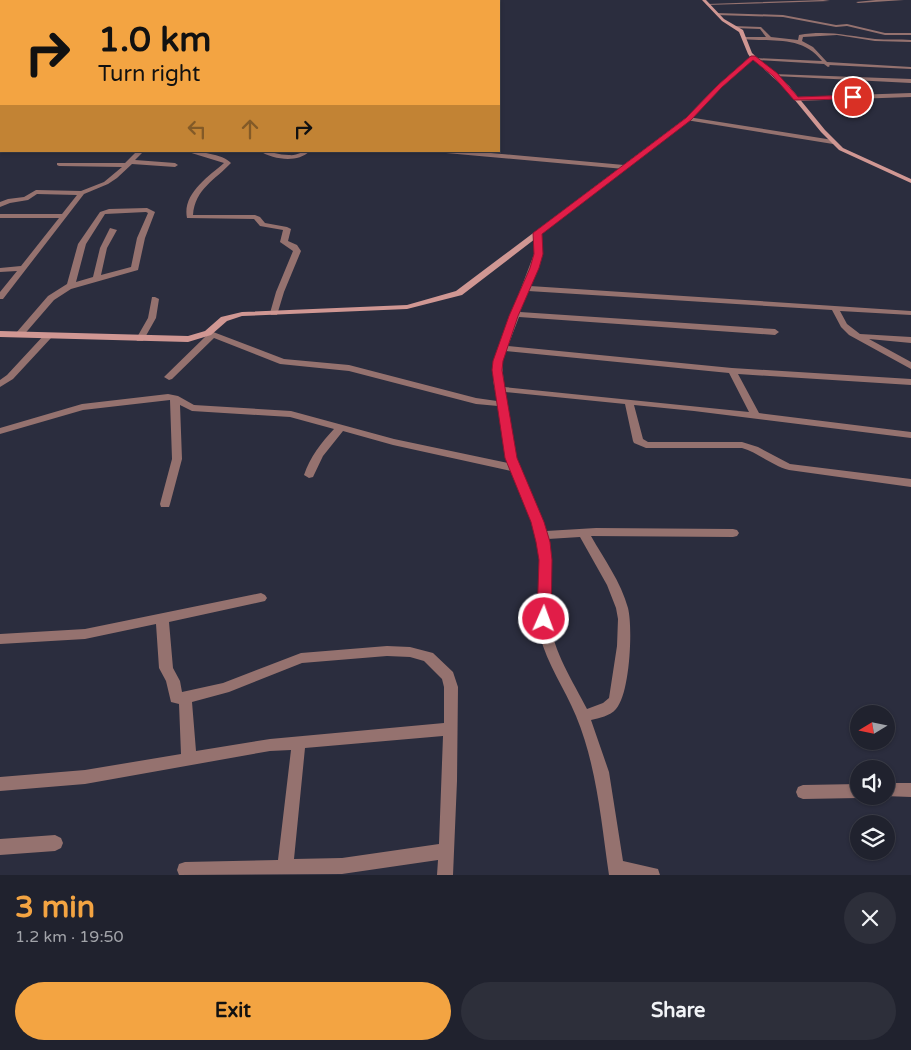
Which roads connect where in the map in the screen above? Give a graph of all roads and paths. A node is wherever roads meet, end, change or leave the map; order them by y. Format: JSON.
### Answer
{"nodes":[{"id":1,"x":704,"y":0,"type":"edge"},
{"id":2,"x":902,"y":0,"type":"edge"},
{"id":3,"x":795,"y":1,"type":"junction"},
{"id":4,"x":828,"y":1,"type":"edge"},
{"id":5,"x":857,"y":1,"type":"edge"},
{"id":6,"x":708,"y":4,"type":"junction"},
{"id":7,"x":733,"y":4,"type":"junction"},
{"id":8,"x":772,"y":4,"type":"junction"},
{"id":9,"x":867,"y":10,"type":"dead end"},
{"id":10,"x":717,"y":14,"type":"junction"},
{"id":11,"x":765,"y":16,"type":"junction"},
{"id":12,"x":824,"y":24,"type":"junction"},
{"id":13,"x":735,"y":27,"type":"junction"},
{"id":14,"x":819,"y":31,"type":"junction"},
{"id":15,"x":911,"y":34,"type":"edge"},
{"id":16,"x":745,"y":38,"type":"junction"},
{"id":17,"x":770,"y":39,"type":"junction"},
{"id":18,"x":800,"y":41,"type":"junction"},
{"id":19,"x":911,"y":41,"type":"edge"},
{"id":20,"x":754,"y":58,"type":"junction"},
{"id":21,"x":826,"y":63,"type":"junction"},
{"id":22,"x":911,"y":68,"type":"edge"},
{"id":23,"x":775,"y":75,"type":"junction"},
{"id":24,"x":834,"y":78,"type":"junction"},
{"id":25,"x":911,"y":81,"type":"edge"},
{"id":26,"x":911,"y":95,"type":"edge"},
{"id":27,"x":796,"y":99,"type":"junction"},
{"id":28,"x":688,"y":119,"type":"junction"},
{"id":29,"x":833,"y":142,"type":"junction"},
{"id":30,"x":140,"y":152,"type":"edge"},
{"id":31,"x":192,"y":152,"type":"edge"},
{"id":32,"x":267,"y":152,"type":"edge"},
{"id":33,"x":306,"y":152,"type":"edge"},
{"id":34,"x":456,"y":152,"type":"edge"},
{"id":35,"x":59,"y":164,"type":"dead end"},
{"id":36,"x":129,"y":164,"type":"junction"},
{"id":37,"x":175,"y":165,"type":"dead end"},
{"id":38,"x":624,"y":168,"type":"junction"},
{"id":39,"x":911,"y":181,"type":"edge"},
{"id":40,"x":82,"y":192,"type":"junction"},
{"id":41,"x":0,"y":206,"type":"edge"},
{"id":42,"x":0,"y":216,"type":"edge"},
{"id":43,"x":64,"y":216,"type":"junction"},
{"id":44,"x":113,"y":230,"type":"dead end"},
{"id":45,"x":538,"y":233,"type":"junction"},
{"id":46,"x":21,"y":268,"type":"junction"},
{"id":47,"x":0,"y":270,"type":"edge"},
{"id":48,"x":97,"y":280,"type":"junction"},
{"id":49,"x":68,"y":287,"type":"junction"},
{"id":50,"x":526,"y":288,"type":"junction"},
{"id":51,"x":0,"y":296,"type":"edge"},
{"id":52,"x":155,"y":299,"type":"dead end"},
{"id":53,"x":834,"y":307,"type":"junction"},
{"id":54,"x":274,"y":313,"type":"junction"},
{"id":55,"x":911,"y":313,"type":"edge"},
{"id":56,"x":514,"y":314,"type":"junction"},
{"id":57,"x":776,"y":332,"type":"dead end"},
{"id":58,"x":0,"y":334,"type":"edge"},
{"id":59,"x":210,"y":334,"type":"junction"},
{"id":60,"x":19,"y":335,"type":"junction"},
{"id":61,"x":48,"y":336,"type":"junction"},
{"id":62,"x":858,"y":336,"type":"junction"},
{"id":63,"x":140,"y":339,"type":"junction"},
{"id":64,"x":911,"y":340,"type":"edge"},
{"id":65,"x":502,"y":348,"type":"junction"},
{"id":66,"x":911,"y":366,"type":"edge"},
{"id":67,"x":732,"y":371,"type":"junction"},
{"id":68,"x":169,"y":377,"type":"dead end"},
{"id":69,"x":911,"y":382,"type":"edge"},
{"id":70,"x":0,"y":384,"type":"edge"},
{"id":71,"x":500,"y":390,"type":"junction"},
{"id":72,"x":175,"y":398,"type":"junction"},
{"id":73,"x":629,"y":402,"type":"junction"},
{"id":74,"x":502,"y":404,"type":"junction"},
{"id":75,"x":755,"y":415,"type":"junction"},
{"id":76,"x":341,"y":428,"type":"junction"},
{"id":77,"x":0,"y":431,"type":"edge"},
{"id":78,"x":911,"y":435,"type":"edge"},
{"id":79,"x":514,"y":468,"type":"junction"},
{"id":80,"x":309,"y":475,"type":"dead end"},
{"id":81,"x":911,"y":483,"type":"edge"},
{"id":82,"x":165,"y":504,"type":"dead end"},
{"id":83,"x":583,"y":533,"type":"junction"},
{"id":84,"x":733,"y":533,"type":"dead end"},
{"id":85,"x":541,"y":535,"type":"junction"},
{"id":86,"x":261,"y":598,"type":"dead end"},
{"id":87,"x":162,"y":620,"type":"junction"},
{"id":88,"x":0,"y":639,"type":"edge"},
{"id":89,"x":185,"y":698,"type":"junction"},
{"id":90,"x":583,"y":716,"type":"junction"},
{"id":91,"x":450,"y":729,"type":"junction"},
{"id":92,"x":299,"y":742,"type":"junction"},
{"id":93,"x":189,"y":760,"type":"junction"},
{"id":94,"x":0,"y":784,"type":"edge"},
{"id":95,"x":850,"y":790,"type":"edge"},
{"id":96,"x":895,"y":790,"type":"edge"},
{"id":97,"x":911,"y":790,"type":"edge"},
{"id":98,"x":803,"y":792,"type":"dead end"},
{"id":99,"x":55,"y":844,"type":"dead end"},
{"id":100,"x":0,"y":847,"type":"edge"},
{"id":101,"x":446,"y":851,"type":"junction"},
{"id":102,"x":285,"y":867,"type":"junction"},
{"id":103,"x":185,"y":870,"type":"dead end"},
{"id":104,"x":616,"y":871,"type":"edge"},
{"id":105,"x":445,"y":875,"type":"edge"},
{"id":106,"x":652,"y":875,"type":"edge"}],
"edges":[{"from":1,"to":6,"type":"street"},
{"from":2,"to":5,"type":"street"},
{"from":3,"to":4,"type":"street"},
{"from":3,"to":8,"type":"street"},
{"from":3,"to":8,"type":"street"},
{"from":5,"to":9,"type":"street"},
{"from":6,"to":7,"type":"street"},
{"from":6,"to":10,"type":"street"},
{"from":7,"to":8,"type":"street"},
{"from":7,"to":11,"type":"street"},
{"from":10,"to":11,"type":"street"},
{"from":10,"to":13,"type":"street"},
{"from":11,"to":12,"type":"street"},
{"from":11,"to":14,"type":"street"},
{"from":12,"to":14,"type":"street"},
{"from":12,"to":15,"type":"street"},
{"from":13,"to":16,"type":"street"},
{"from":13,"to":17,"type":"street"},
{"from":14,"to":18,"type":"street"},
{"from":14,"to":19,"type":"street"},
{"from":16,"to":17,"type":"street"},
{"from":16,"to":20,"type":"street"},
{"from":17,"to":18,"type":"street"},
{"from":18,"to":21,"type":"street"},
{"from":20,"to":21,"type":"street"},
{"from":20,"to":23,"type":"street"},
{"from":20,"to":28,"type":"street"},
{"from":21,"to":22,"type":"street"},
{"from":21,"to":24,"type":"street"},
{"from":23,"to":24,"type":"street"},
{"from":23,"to":27,"type":"street"},
{"from":24,"to":25,"type":"street"},
{"from":26,"to":27,"type":"street"},
{"from":27,"to":29,"type":"street"},
{"from":28,"to":29,"type":"street"},
{"from":28,"to":38,"type":"street"},
{"from":29,"to":39,"type":"street"},
{"from":30,"to":36,"type":"street"},
{"from":31,"to":54,"type":"street"},
{"from":32,"to":33,"type":"street"},
{"from":34,"to":38,"type":"street"},
{"from":35,"to":36,"type":"street"},
{"from":36,"to":37,"type":"street"},
{"from":36,"to":40,"type":"street"},
{"from":38,"to":45,"type":"street"},
{"from":40,"to":41,"type":"street"},
{"from":40,"to":43,"type":"street"},
{"from":42,"to":43,"type":"street"},
{"from":43,"to":46,"type":"street"},
{"from":44,"to":48,"type":"street"},
{"from":45,"to":50,"type":"street"},
{"from":45,"to":54,"type":"street"},
{"from":46,"to":47,"type":"street"},
{"from":46,"to":51,"type":"street"},
{"from":48,"to":49,"type":"street"},
{"from":48,"to":49,"type":"street"},
{"from":49,"to":60,"type":"street"},
{"from":50,"to":53,"type":"street"},
{"from":50,"to":56,"type":"street"},
{"from":52,"to":63,"type":"street"},
{"from":53,"to":55,"type":"street"},
{"from":53,"to":62,"type":"street"},
{"from":54,"to":59,"type":"street"},
{"from":56,"to":57,"type":"street"},
{"from":56,"to":65,"type":"street"},
{"from":58,"to":60,"type":"street"},
{"from":59,"to":63,"type":"street"},
{"from":59,"to":68,"type":"street"},
{"from":59,"to":74,"type":"street"},
{"from":60,"to":61,"type":"street"},
{"from":61,"to":63,"type":"street"},
{"from":61,"to":70,"type":"street"},
{"from":62,"to":64,"type":"street"},
{"from":62,"to":66,"type":"street"},
{"from":65,"to":67,"type":"street"},
{"from":65,"to":71,"type":"street"},
{"from":67,"to":69,"type":"street"},
{"from":67,"to":75,"type":"street"},
{"from":71,"to":73,"type":"street"},
{"from":71,"to":74,"type":"street"},
{"from":72,"to":76,"type":"street"},
{"from":72,"to":77,"type":"street"},
{"from":72,"to":82,"type":"street"},
{"from":73,"to":75,"type":"street"},
{"from":73,"to":81,"type":"street"},
{"from":74,"to":79,"type":"street"},
{"from":75,"to":78,"type":"street"},
{"from":76,"to":79,"type":"street"},
{"from":76,"to":80,"type":"street"},
{"from":79,"to":85,"type":"street"},
{"from":83,"to":84,"type":"street"},
{"from":83,"to":85,"type":"street"},
{"from":83,"to":90,"type":"street"},
{"from":85,"to":90,"type":"street"},
{"from":86,"to":87,"type":"street"},
{"from":87,"to":88,"type":"street"},
{"from":87,"to":89,"type":"street"},
{"from":89,"to":91,"type":"street"},
{"from":89,"to":93,"type":"street"},
{"from":90,"to":104,"type":"street"},
{"from":91,"to":92,"type":"street"},
{"from":91,"to":101,"type":"street"},
{"from":92,"to":93,"type":"street"},
{"from":92,"to":102,"type":"street"},
{"from":93,"to":94,"type":"street"},
{"from":95,"to":98,"type":"street"},
{"from":96,"to":97,"type":"street"},
{"from":99,"to":100,"type":"street"},
{"from":101,"to":102,"type":"street"},
{"from":101,"to":105,"type":"street"},
{"from":102,"to":103,"type":"street"},
{"from":104,"to":106,"type":"street"}]}
